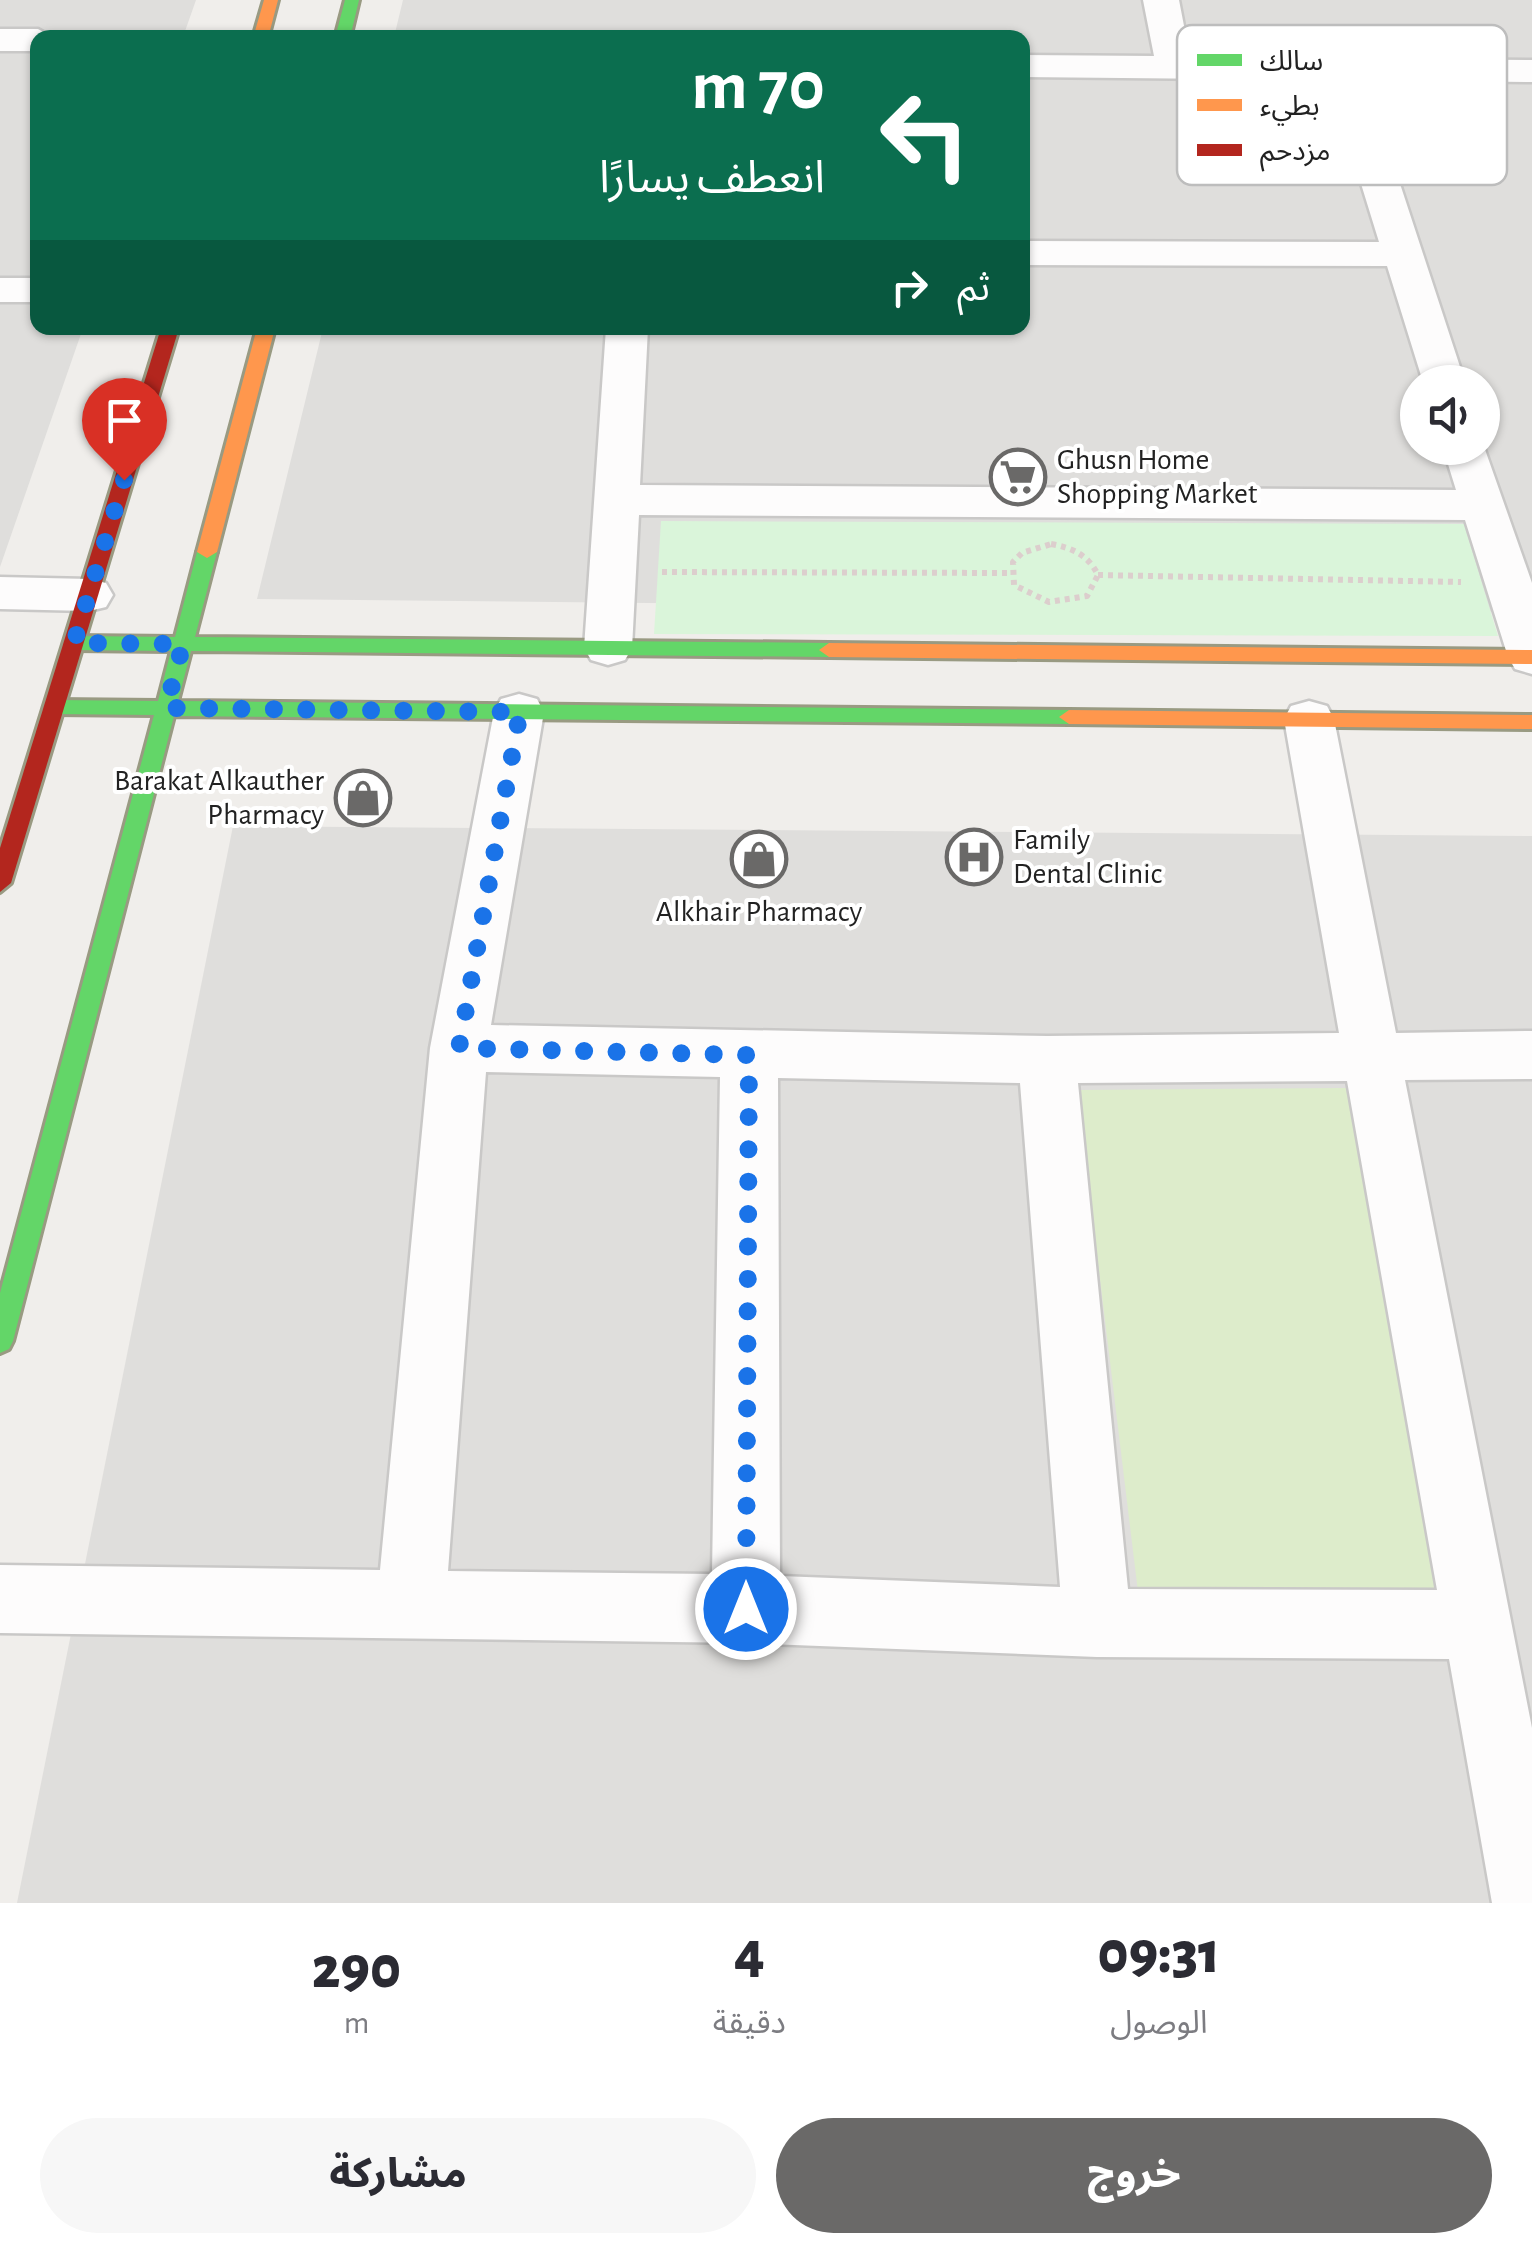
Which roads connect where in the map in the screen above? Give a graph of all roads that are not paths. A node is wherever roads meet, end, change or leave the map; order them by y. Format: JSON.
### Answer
{"nodes":[{"id":1,"x":271,"y":0,"type":"edge"},
{"id":2,"x":352,"y":0,"type":"edge"},
{"id":3,"x":1161,"y":0,"type":"edge"},
{"id":4,"x":262,"y":30,"type":"edge"},
{"id":5,"x":344,"y":30,"type":"edge"},
{"id":6,"x":0,"y":40,"type":"edge"},
{"id":7,"x":30,"y":40,"type":"edge"},
{"id":8,"x":1030,"y":66,"type":"edge"},
{"id":9,"x":1174,"y":68,"type":"junction"},
{"id":10,"x":1177,"y":68,"type":"edge"},
{"id":11,"x":1507,"y":71,"type":"edge"},
{"id":12,"x":1532,"y":71,"type":"edge"},
{"id":13,"x":1382,"y":185,"type":"edge"},
{"id":14,"x":1030,"y":253,"type":"edge"},
{"id":15,"x":1404,"y":254,"type":"junction"},
{"id":16,"x":0,"y":290,"type":"edge"},
{"id":17,"x":30,"y":290,"type":"edge"},
{"id":18,"x":168,"y":335,"type":"edge"},
{"id":19,"x":264,"y":335,"type":"edge"},
{"id":20,"x":627,"y":335,"type":"edge"},
{"id":21,"x":1439,"y":365,"type":"edge"},
{"id":22,"x":1470,"y":465,"type":"edge"},
{"id":23,"x":617,"y":500,"type":"junction"},
{"id":24,"x":1483,"y":505,"type":"junction"},
{"id":25,"x":0,"y":593,"type":"edge"},
{"id":26,"x":89,"y":594,"type":"junction"},
{"id":27,"x":74,"y":643,"type":"junction"},
{"id":28,"x":183,"y":644,"type":"junction"},
{"id":29,"x":608,"y":648,"type":"junction"},
{"id":30,"x":1169,"y":654,"type":"junction"},
{"id":31,"x":1275,"y":654,"type":"junction"},
{"id":32,"x":1532,"y":657,"type":"edge"},
{"id":33,"x":1192,"y":702,"type":"junction"},
{"id":34,"x":1279,"y":703,"type":"junction"},
{"id":35,"x":54,"y":707,"type":"junction"},
{"id":36,"x":166,"y":708,"type":"junction"},
{"id":37,"x":520,"y":712,"type":"junction"},
{"id":38,"x":1532,"y":722,"type":"edge"},
{"id":39,"x":0,"y":883,"type":"edge"},
{"id":40,"x":459,"y":1048,"type":"junction"},
{"id":41,"x":749,"y":1055,"type":"junction"},
{"id":42,"x":1532,"y":1055,"type":"edge"},
{"id":43,"x":1372,"y":1059,"type":"junction"},
{"id":44,"x":1047,"y":1060,"type":"junction"},
{"id":45,"x":0,"y":1340,"type":"edge"},
{"id":46,"x":0,"y":1599,"type":"edge"},
{"id":47,"x":411,"y":1605,"type":"junction"},
{"id":48,"x":746,"y":1609,"type":"junction"},
{"id":49,"x":1098,"y":1624,"type":"junction"},
{"id":50,"x":1478,"y":1626,"type":"junction"},
{"id":51,"x":1529,"y":1903,"type":"edge"}],
"edges":[{"from":1,"to":4,"type":"street"},
{"from":2,"to":5,"type":"street"},
{"from":3,"to":9,"type":"street"},
{"from":6,"to":7,"type":"street"},
{"from":8,"to":9,"type":"street"},
{"from":9,"to":10,"type":"street"},
{"from":11,"to":12,"type":"street"},
{"from":13,"to":15,"type":"street"},
{"from":14,"to":15,"type":"street"},
{"from":15,"to":21,"type":"street"},
{"from":16,"to":17,"type":"street"},
{"from":18,"to":26,"type":"street"},
{"from":19,"to":28,"type":"street"},
{"from":20,"to":23,"type":"street"},
{"from":22,"to":24,"type":"street"},
{"from":23,"to":24,"type":"street"},
{"from":23,"to":29,"type":"street"},
{"from":24,"to":32,"type":"street"},
{"from":25,"to":26,"type":"street"},
{"from":26,"to":27,"type":"street"},
{"from":27,"to":28,"type":"street"},
{"from":27,"to":35,"type":"street"},
{"from":28,"to":29,"type":"street"},
{"from":28,"to":36,"type":"street"},
{"from":29,"to":30,"type":"street"},
{"from":30,"to":31,"type":"street"},
{"from":30,"to":33,"type":"street"},
{"from":31,"to":32,"type":"street"},
{"from":31,"to":34,"type":"street"},
{"from":33,"to":34,"type":"street"},
{"from":33,"to":37,"type":"street"},
{"from":34,"to":38,"type":"street"},
{"from":34,"to":43,"type":"street"},
{"from":35,"to":36,"type":"street"},
{"from":35,"to":39,"type":"street"},
{"from":36,"to":37,"type":"street"},
{"from":36,"to":45,"type":"street"},
{"from":37,"to":40,"type":"street"},
{"from":40,"to":41,"type":"street"},
{"from":40,"to":47,"type":"street"},
{"from":41,"to":44,"type":"street"},
{"from":41,"to":48,"type":"street"},
{"from":42,"to":43,"type":"street"},
{"from":43,"to":44,"type":"street"},
{"from":43,"to":50,"type":"street"},
{"from":44,"to":49,"type":"street"},
{"from":46,"to":47,"type":"street"},
{"from":47,"to":48,"type":"street"},
{"from":48,"to":49,"type":"street"},
{"from":49,"to":50,"type":"street"},
{"from":50,"to":51,"type":"street"}]}
